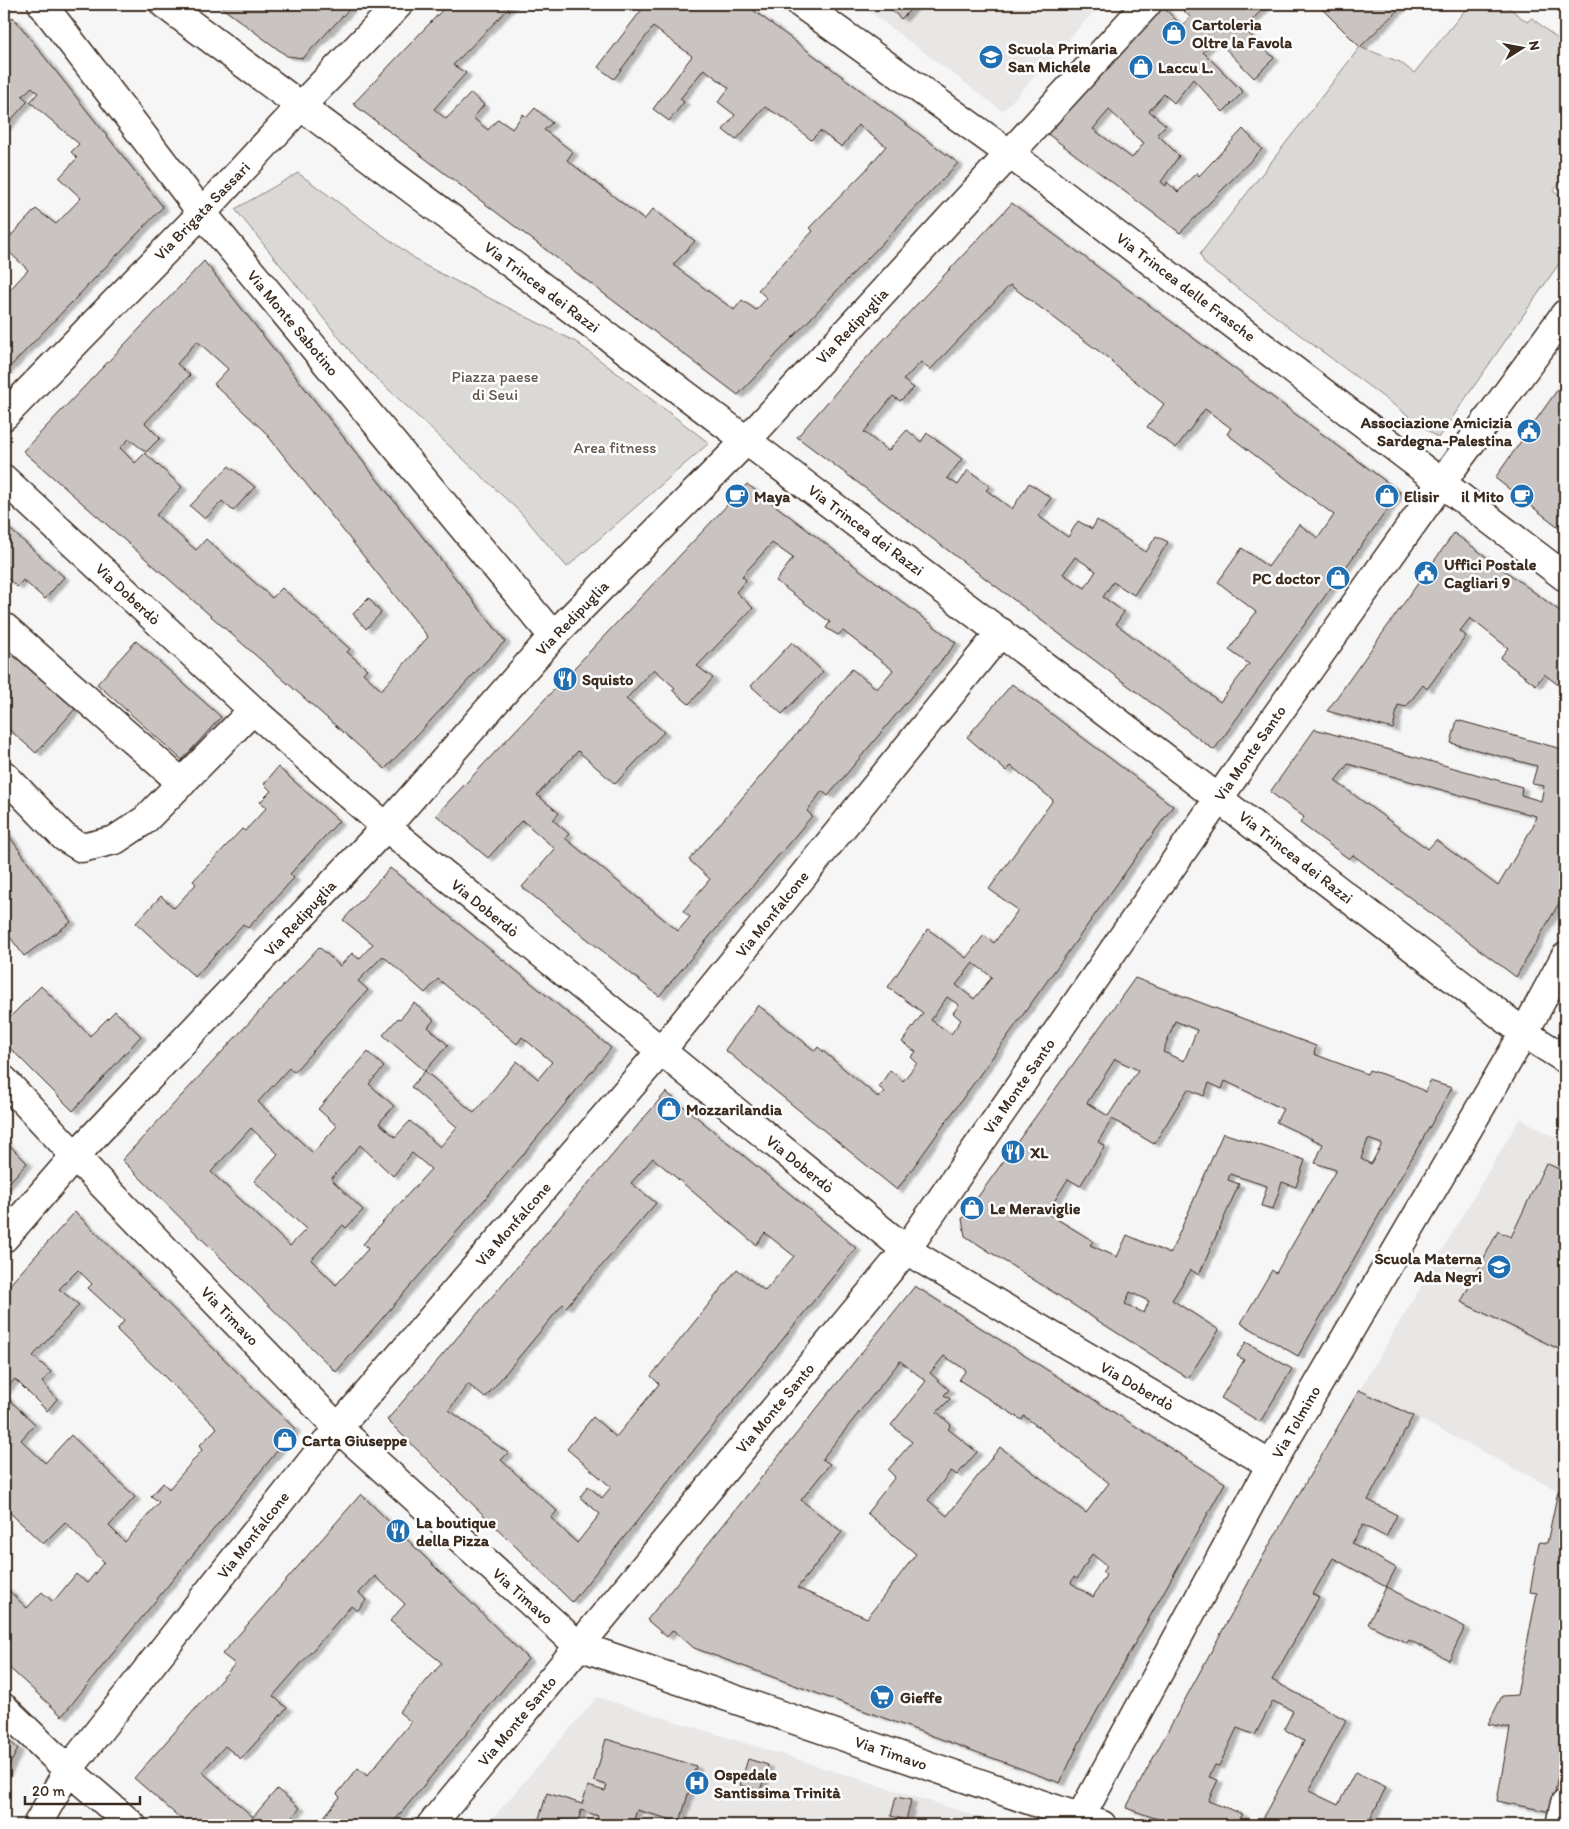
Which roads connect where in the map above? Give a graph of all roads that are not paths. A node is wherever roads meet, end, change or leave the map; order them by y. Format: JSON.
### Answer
{"nodes":[{"id":1,"x":42,"y":4,"type":"edge"},
{"id":2,"x":164,"y":4,"type":"edge"},
{"id":3,"x":399,"y":4,"type":"edge"},
{"id":4,"x":801,"y":4,"type":"edge"},
{"id":5,"x":1146,"y":4,"type":"edge"},
{"id":6,"x":301,"y":106,"type":"junction"},
{"id":7,"x":1010,"y":154,"type":"junction"},
{"id":8,"x":202,"y":213,"type":"junction"},
{"id":9,"x":1565,"y":314,"type":"edge"},
{"id":10,"x":4,"y":416,"type":"edge"},
{"id":11,"x":746,"y":441,"type":"junction"},
{"id":12,"x":4,"y":479,"type":"edge"},
{"id":13,"x":1442,"y":482,"type":"junction"},
{"id":14,"x":1565,"y":577,"type":"edge"},
{"id":15,"x":4,"y":627,"type":"edge"},
{"id":16,"x":1001,"y":632,"type":"junction"},
{"id":17,"x":553,"y":636,"type":"junction"},
{"id":18,"x":253,"y":710,"type":"junction"},
{"id":19,"x":4,"y":775,"type":"edge"},
{"id":20,"x":182,"y":783,"type":"junction"},
{"id":21,"x":1219,"y":798,"type":"junction"},
{"id":22,"x":386,"y":827,"type":"junction"},
{"id":23,"x":1565,"y":957,"type":"edge"},
{"id":24,"x":1524,"y":1033,"type":"junction"},
{"id":25,"x":660,"y":1052,"type":"junction"},
{"id":26,"x":1565,"y":1059,"type":"edge"},
{"id":27,"x":4,"y":1080,"type":"edge"},
{"id":28,"x":75,"y":1156,"type":"junction"},
{"id":29,"x":4,"y":1238,"type":"edge"},
{"id":30,"x":906,"y":1250,"type":"junction"},
{"id":31,"x":338,"y":1428,"type":"junction"},
{"id":32,"x":1271,"y":1465,"type":"junction"},
{"id":33,"x":579,"y":1646,"type":"junction"},
{"id":34,"x":4,"y":1708,"type":"edge"},
{"id":35,"x":68,"y":1770,"type":"junction"},
{"id":36,"x":1565,"y":1803,"type":"edge"},
{"id":37,"x":1091,"y":1822,"type":"edge"},
{"id":38,"x":37,"y":1825,"type":"edge"},
{"id":39,"x":132,"y":1825,"type":"edge"},
{"id":40,"x":431,"y":1825,"type":"edge"},
{"id":41,"x":1560,"y":1825,"type":"edge"}],
"edges":[{"from":1,"to":8,"type":"street","name":"Via Monte Sabotino"},
{"from":2,"to":6,"type":"street","name":"Via Trincea dei Razzi"},
{"from":3,"to":6,"type":"street","name":"Via Brigata Sassari"},
{"from":4,"to":7,"type":"street","name":"Via Trincea delle Frasche"},
{"from":5,"to":7,"type":"street","name":"Via Redipuglia"},
{"from":6,"to":8,"type":"street","name":"Via Brigata Sassari"},
{"from":6,"to":11,"type":"street","name":"Via Trincea dei Razzi"},
{"from":7,"to":11,"type":"street","name":"Via Redipuglia"},
{"from":7,"to":13,"type":"street","name":"Via Trincea delle Frasche"},
{"from":8,"to":10,"type":"street","name":"Via Brigata Sassari"},
{"from":8,"to":17,"type":"street","name":"Via Monte Sabotino"},
{"from":9,"to":13,"type":"street","name":"Via Monte Santo"},
{"from":11,"to":16,"type":"street","name":"Via Trincea dei Razzi"},
{"from":11,"to":17,"type":"street","name":"Via Redipuglia"},
{"from":12,"to":18,"type":"street","name":"Via Doberdò"},
{"from":13,"to":14,"type":"street","name":"Via Trincea delle Frasche"},
{"from":13,"to":21,"type":"street","name":"Via Monte Santo"},
{"from":15,"to":20,"type":"street"},
{"from":16,"to":21,"type":"street","name":"Via Trincea dei Razzi"},
{"from":16,"to":25,"type":"street","name":"Via Monfalcone"},
{"from":17,"to":22,"type":"street","name":"Via Redipuglia"},
{"from":18,"to":20,"type":"street"},
{"from":18,"to":22,"type":"street","name":"Via Doberdò"},
{"from":19,"to":20,"type":"street"},
{"from":21,"to":24,"type":"street","name":"Via Trincea dei Razzi"},
{"from":21,"to":30,"type":"street","name":"Via Monte Santo"},
{"from":22,"to":25,"type":"street","name":"Via Doberdò"},
{"from":22,"to":28,"type":"street","name":"Via Redipuglia"},
{"from":23,"to":24,"type":"street","name":"Via Tolmino"},
{"from":24,"to":26,"type":"street","name":"Via Trincea dei Razzi"},
{"from":24,"to":32,"type":"street","name":"Via Tolmino"},
{"from":25,"to":30,"type":"street","name":"Via Doberdò"},
{"from":25,"to":31,"type":"street","name":"Via Monfalcone"},
{"from":27,"to":28,"type":"street"},
{"from":28,"to":29,"type":"street","name":"Via Redipuglia"},
{"from":28,"to":31,"type":"street","name":"Via Timavo"},
{"from":30,"to":32,"type":"street","name":"Via Doberdò"},
{"from":30,"to":33,"type":"street","name":"Via Monte Santo"},
{"from":31,"to":33,"type":"street","name":"Via Timavo"},
{"from":31,"to":35,"type":"street","name":"Via Monfalcone"},
{"from":32,"to":37,"type":"street","name":"Via Tolmino"},
{"from":33,"to":37,"type":"street","name":"Via Timavo"},
{"from":33,"to":40,"type":"street","name":"Via Monte Santo"},
{"from":34,"to":35,"type":"street"},
{"from":35,"to":38,"type":"street","name":"Via Monfalcone"},
{"from":35,"to":39,"type":"street"},
{"from":36,"to":41,"type":"street"}]}
